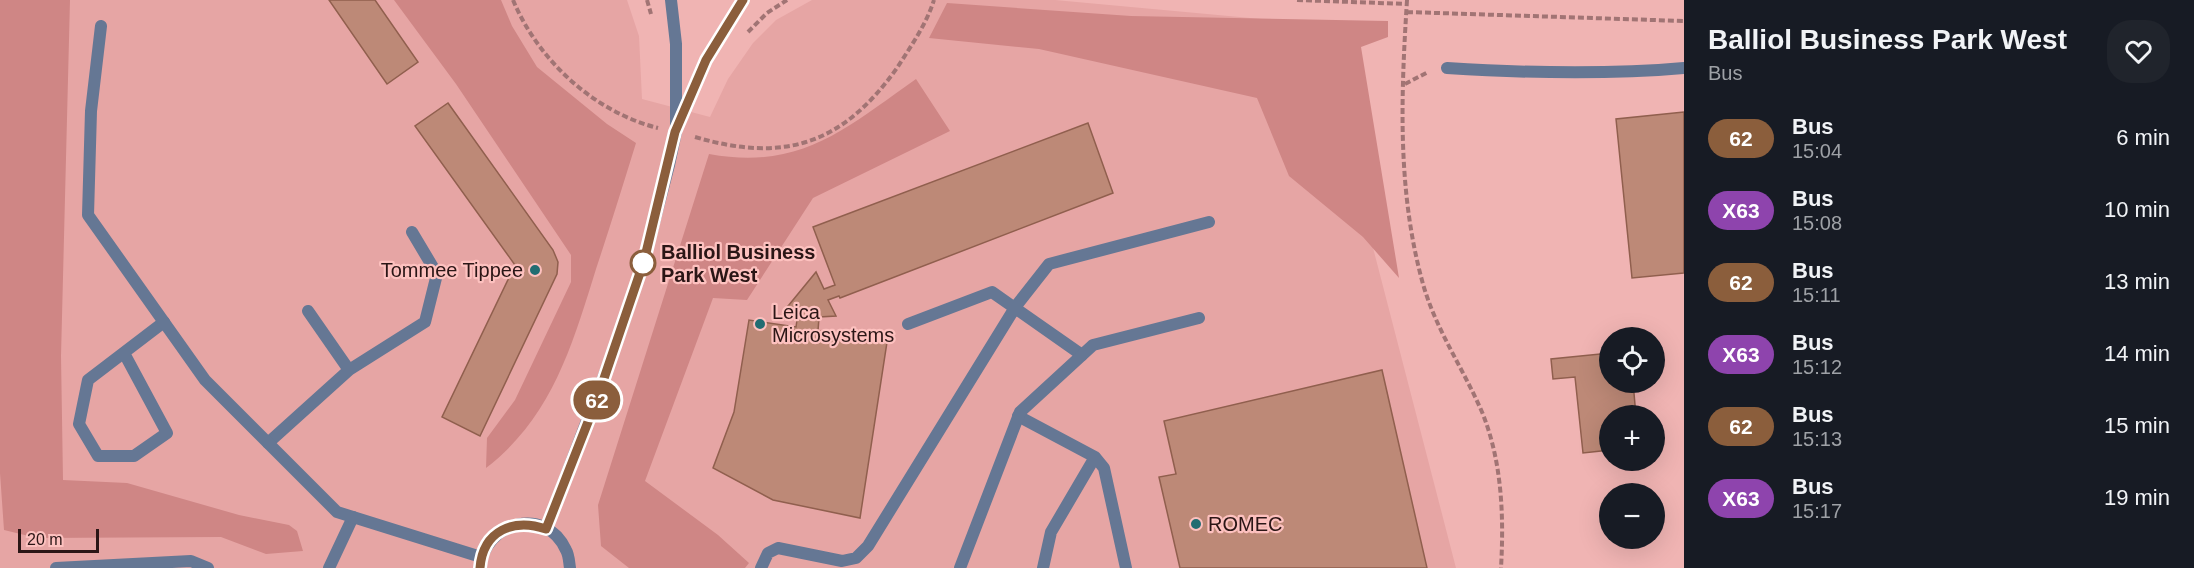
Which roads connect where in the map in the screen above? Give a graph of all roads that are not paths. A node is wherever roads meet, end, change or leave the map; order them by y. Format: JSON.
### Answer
{"nodes":[{"id":1,"x":671,"y":0,"type":"edge"},
{"id":2,"x":743,"y":0,"type":"edge"},
{"id":3,"x":101,"y":26,"type":"dead end"},
{"id":4,"x":1447,"y":68,"type":"road end"},
{"id":5,"x":1684,"y":68,"type":"edge"},
{"id":6,"x":675,"y":132,"type":"junction"},
{"id":7,"x":1209,"y":222,"type":"dead end"},
{"id":8,"x":412,"y":232,"type":"dead end"},
{"id":9,"x":1016,"y":306,"type":"junction"},
{"id":10,"x":309,"y":311,"type":"dead end"},
{"id":11,"x":1199,"y":318,"type":"dead end"},
{"id":12,"x":164,"y":322,"type":"junction"},
{"id":13,"x":909,"y":324,"type":"dead end"},
{"id":14,"x":124,"y":353,"type":"junction"},
{"id":15,"x":1082,"y":355,"type":"junction"},
{"id":16,"x":349,"y":370,"type":"junction"},
{"id":17,"x":1018,"y":416,"type":"junction"},
{"id":18,"x":268,"y":443,"type":"junction"},
{"id":19,"x":1095,"y":457,"type":"junction"},
{"id":20,"x":353,"y":517,"type":"junction"},
{"id":21,"x":546,"y":529,"type":"junction"},
{"id":22,"x":480,"y":563,"type":"edge"},
{"id":23,"x":56,"y":568,"type":"edge"},
{"id":24,"x":208,"y":568,"type":"edge"},
{"id":25,"x":329,"y":568,"type":"edge"},
{"id":26,"x":570,"y":568,"type":"edge"},
{"id":27,"x":761,"y":568,"type":"edge"},
{"id":28,"x":960,"y":568,"type":"edge"},
{"id":29,"x":1043,"y":568,"type":"edge"},
{"id":30,"x":1126,"y":568,"type":"edge"}],
"edges":[{"from":1,"to":6,"type":"street"},
{"from":2,"to":6,"type":"street"},
{"from":3,"to":12,"type":"street"},
{"from":4,"to":5,"type":"street"},
{"from":6,"to":21,"type":"street"},
{"from":7,"to":9,"type":"street"},
{"from":8,"to":16,"type":"street"},
{"from":9,"to":13,"type":"street"},
{"from":9,"to":15,"type":"street"},
{"from":9,"to":27,"type":"street"},
{"from":10,"to":16,"type":"street"},
{"from":11,"to":15,"type":"street"},
{"from":12,"to":14,"type":"street"},
{"from":12,"to":18,"type":"street"},
{"from":14,"to":14,"type":"street"},
{"from":15,"to":17,"type":"street"},
{"from":16,"to":18,"type":"street"},
{"from":17,"to":19,"type":"street"},
{"from":17,"to":28,"type":"street"},
{"from":18,"to":20,"type":"street"},
{"from":19,"to":29,"type":"street"},
{"from":19,"to":30,"type":"street"},
{"from":20,"to":22,"type":"street"},
{"from":20,"to":25,"type":"street"},
{"from":21,"to":22,"type":"street"},
{"from":21,"to":26,"type":"street"},
{"from":23,"to":24,"type":"street"}]}
